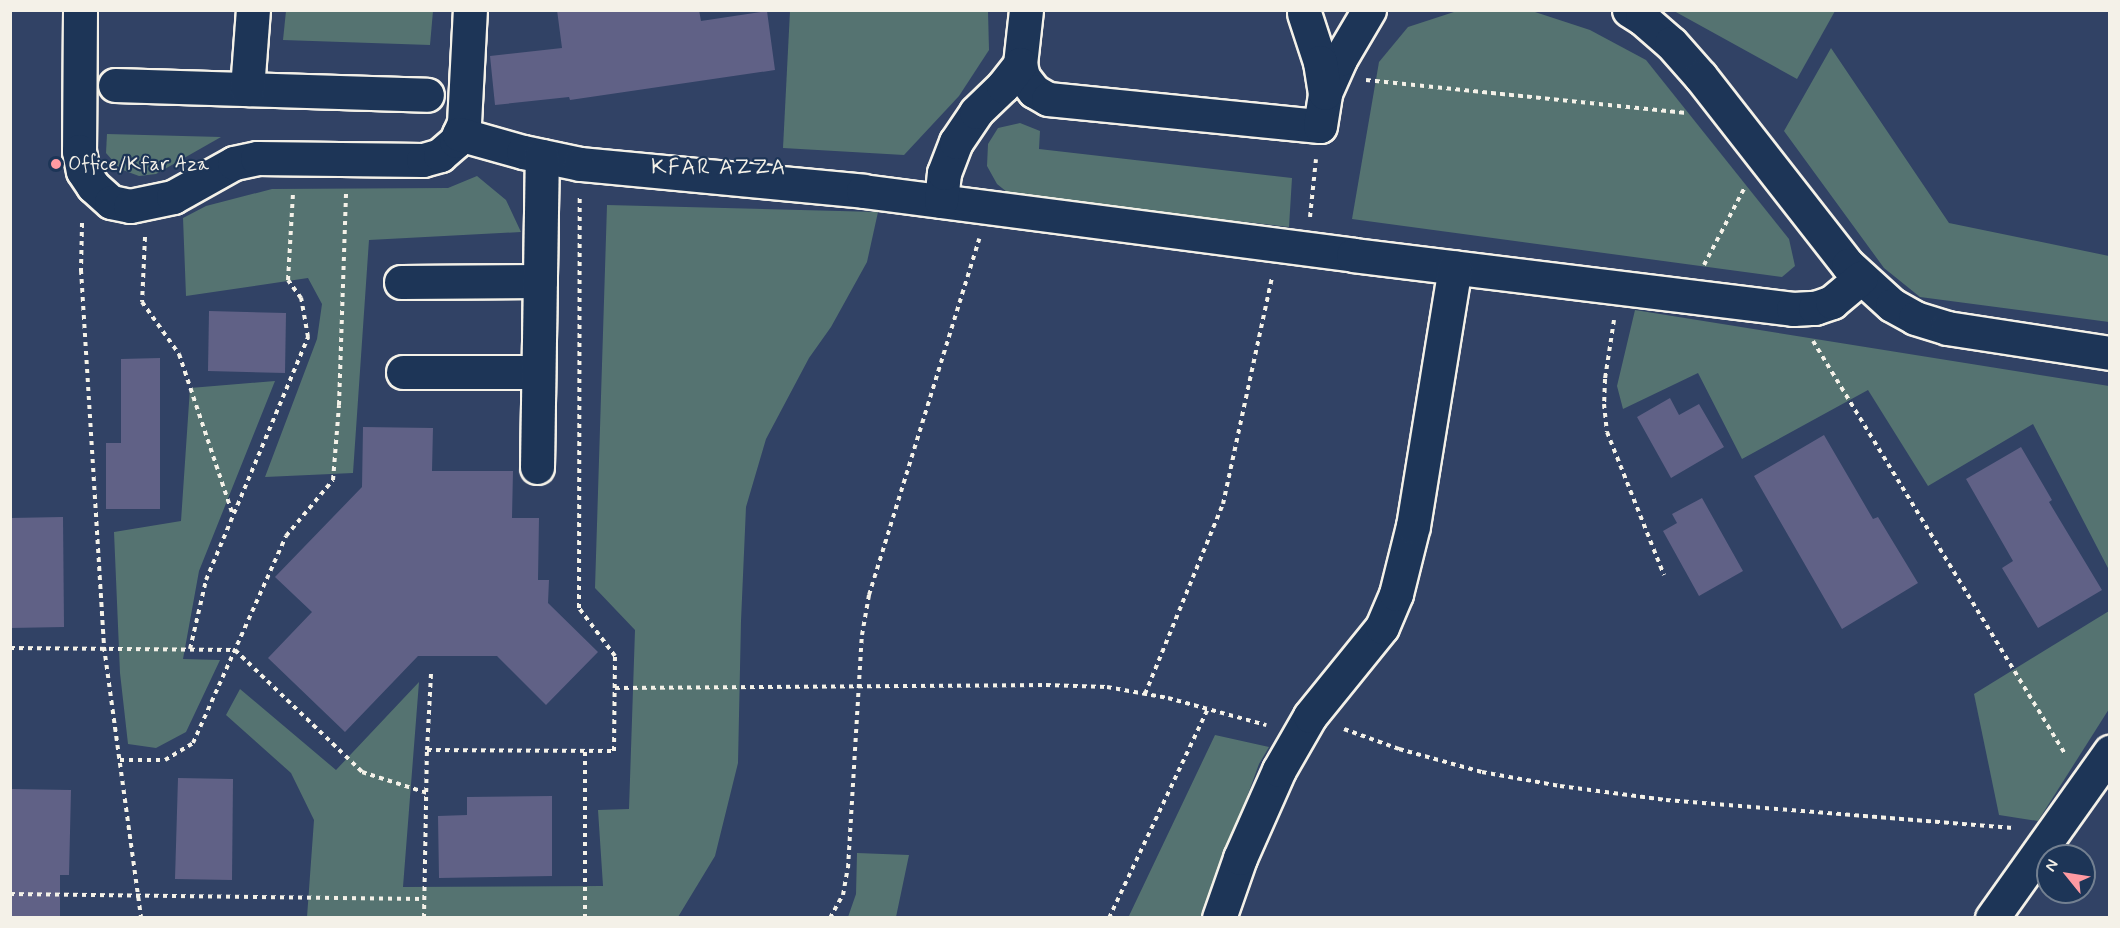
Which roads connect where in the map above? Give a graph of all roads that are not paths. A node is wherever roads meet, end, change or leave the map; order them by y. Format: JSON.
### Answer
{"nodes":[{"id":1,"x":80,"y":10,"type":"edge"},
{"id":2,"x":253,"y":10,"type":"edge"},
{"id":3,"x":470,"y":10,"type":"edge"},
{"id":4,"x":1026,"y":10,"type":"edge"},
{"id":5,"x":1369,"y":10,"type":"edge"},
{"id":6,"x":1629,"y":10,"type":"edge"},
{"id":7,"x":1302,"y":12,"type":"edge"},
{"id":8,"x":1020,"y":64,"type":"junction"},
{"id":9,"x":115,"y":85,"type":"dead end"},
{"id":10,"x":1329,"y":85,"type":"junction"},
{"id":11,"x":247,"y":89,"type":"junction"},
{"id":12,"x":427,"y":95,"type":"dead end"},
{"id":13,"x":459,"y":134,"type":"junction"},
{"id":14,"x":542,"y":156,"type":"junction"},
{"id":15,"x":940,"y":201,"type":"junction"},
{"id":16,"x":1455,"y":267,"type":"junction"},
{"id":17,"x":1861,"y":278,"type":"junction"},
{"id":18,"x":540,"y":281,"type":"junction"},
{"id":19,"x":401,"y":282,"type":"dead end"},
{"id":20,"x":2109,"y":353,"type":"edge"},
{"id":21,"x":403,"y":372,"type":"dead end"},
{"id":22,"x":538,"y":372,"type":"junction"},
{"id":23,"x":537,"y":467,"type":"dead end"},
{"id":24,"x":2109,"y":752,"type":"edge"},
{"id":25,"x":1219,"y":918,"type":"edge"},
{"id":26,"x":1992,"y":918,"type":"edge"}],
"edges":[{"from":1,"to":13,"type":"street"},
{"from":2,"to":11,"type":"street"},
{"from":3,"to":13,"type":"street"},
{"from":4,"to":8,"type":"street"},
{"from":5,"to":7,"type":"street"},
{"from":5,"to":10,"type":"street"},
{"from":6,"to":17,"type":"street"},
{"from":7,"to":10,"type":"street"},
{"from":8,"to":10,"type":"street"},
{"from":8,"to":15,"type":"street"},
{"from":9,"to":11,"type":"street"},
{"from":11,"to":12,"type":"street"},
{"from":13,"to":14,"type":"street"},
{"from":14,"to":15,"type":"street"},
{"from":14,"to":18,"type":"street"},
{"from":15,"to":16,"type":"street"},
{"from":16,"to":17,"type":"street"},
{"from":16,"to":25,"type":"street"},
{"from":17,"to":20,"type":"street"},
{"from":18,"to":19,"type":"street"},
{"from":18,"to":22,"type":"street"},
{"from":21,"to":22,"type":"street"},
{"from":22,"to":23,"type":"street"},
{"from":24,"to":26,"type":"street"}]}
